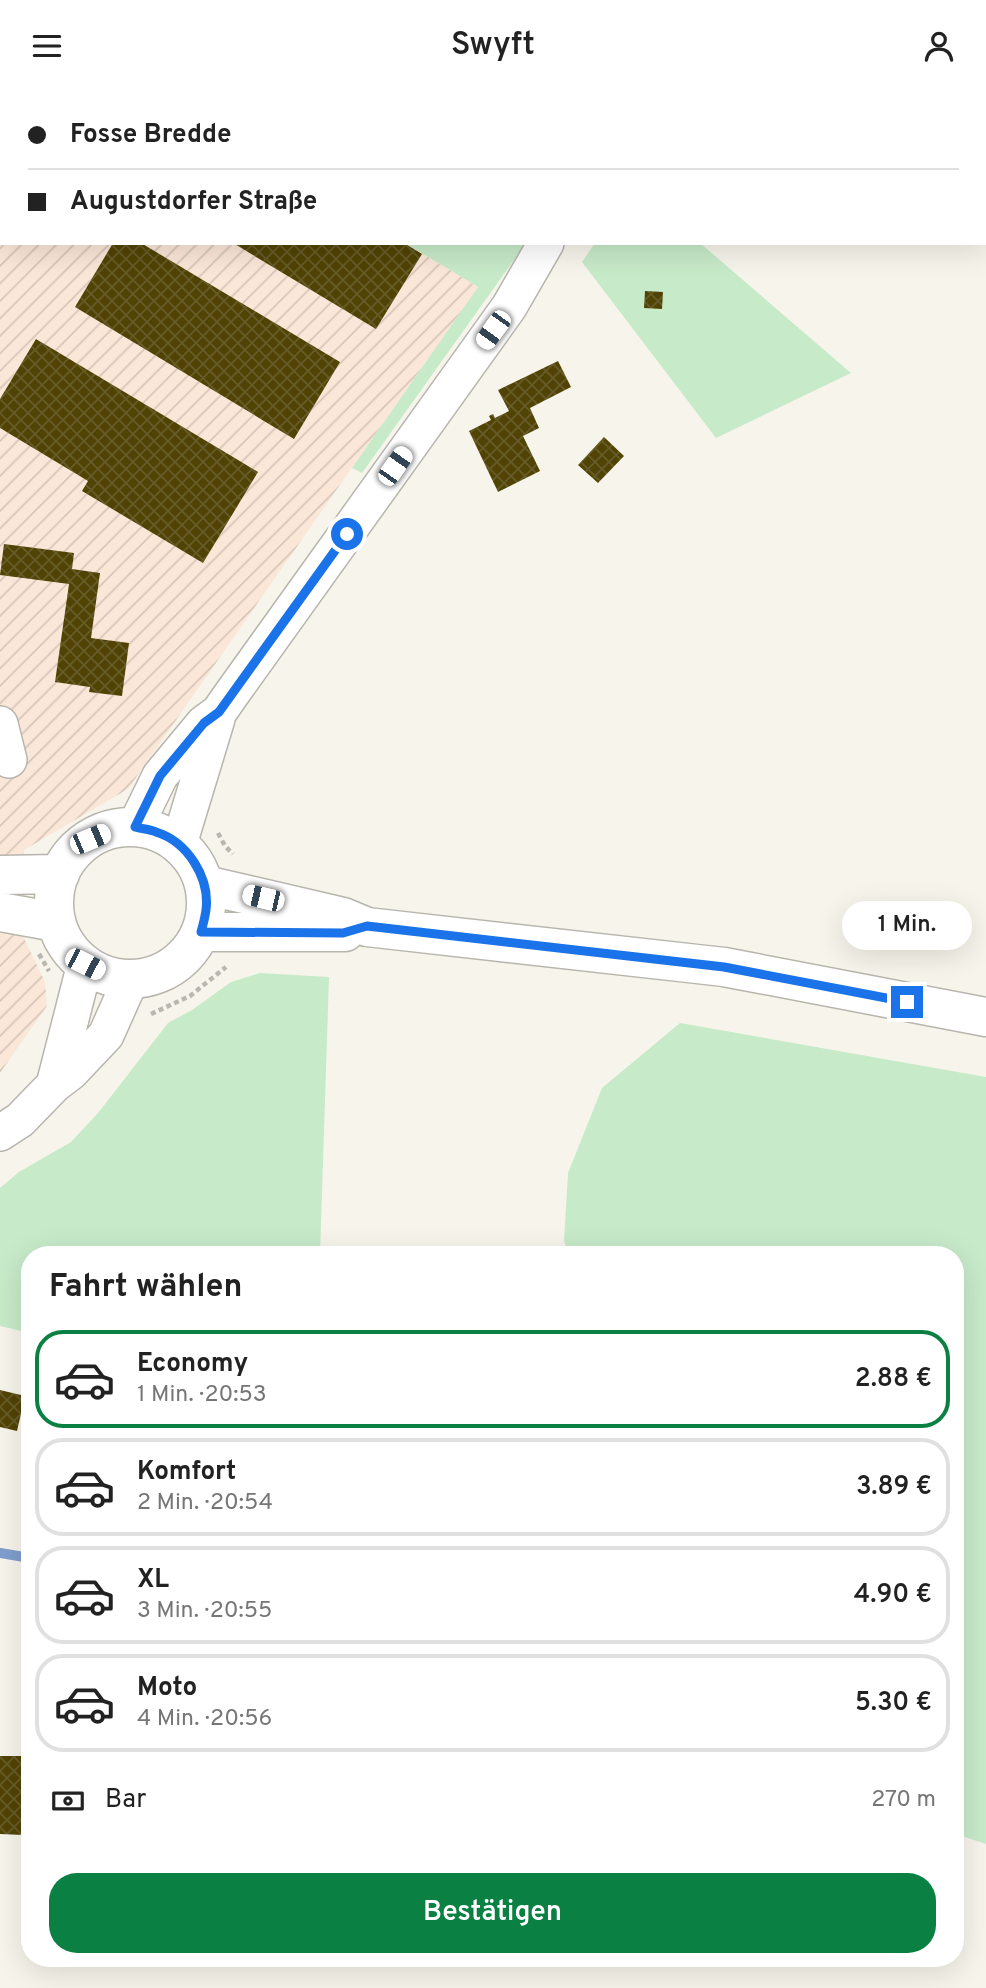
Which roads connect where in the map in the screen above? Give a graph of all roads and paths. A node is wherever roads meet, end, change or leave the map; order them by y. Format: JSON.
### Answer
{"nodes":[{"id":1,"x":545,"y":245,"type":"edge"},
{"id":2,"x":219,"y":712,"type":"junction"},
{"id":3,"x":0,"y":724,"type":"edge"},
{"id":4,"x":9,"y":760,"type":"dead end"},
{"id":5,"x":195,"y":793,"type":"junction"},
{"id":6,"x":135,"y":827,"type":"junction"},
{"id":7,"x":179,"y":844,"type":"junction"},
{"id":8,"x":241,"y":863,"type":"dead end"},
{"id":9,"x":60,"y":874,"type":"junction"},
{"id":10,"x":0,"y":875,"type":"edge"},
{"id":11,"x":205,"y":885,"type":"junction"},
{"id":12,"x":0,"y":912,"type":"edge"},
{"id":13,"x":57,"y":922,"type":"junction"},
{"id":14,"x":367,"y":926,"type":"junction"},
{"id":15,"x":201,"y":932,"type":"junction"},
{"id":16,"x":85,"y":964,"type":"junction"},
{"id":17,"x":237,"y":965,"type":"dead end"},
{"id":18,"x":131,"y":979,"type":"junction"},
{"id":19,"x":148,"y":1016,"type":"dead end"},
{"id":20,"x":986,"y":1017,"type":"edge"},
{"id":21,"x":54,"y":1085,"type":"junction"},
{"id":22,"x":0,"y":1133,"type":"edge"}],
"edges":[{"from":1,"to":2,"type":"street"},
{"from":2,"to":5,"type":"street"},
{"from":2,"to":6,"type":"street"},
{"from":3,"to":4,"type":"street"},
{"from":5,"to":7,"type":"street"},
{"from":5,"to":8,"type":"path"},
{"from":6,"to":7,"type":"main road"},
{"from":6,"to":9,"type":"main road"},
{"from":7,"to":11,"type":"main road"},
{"from":9,"to":10,"type":"main road"},
{"from":9,"to":13,"type":"main road"},
{"from":11,"to":14,"type":"main road"},
{"from":11,"to":15,"type":"main road"},
{"from":12,"to":13,"type":"main road"},
{"from":13,"to":16,"type":"main road"},
{"from":14,"to":15,"type":"main road"},
{"from":14,"to":20,"type":"main road"},
{"from":15,"to":18,"type":"main road"},
{"from":16,"to":18,"type":"main road"},
{"from":16,"to":21,"type":"street"},
{"from":17,"to":19,"type":"path"},
{"from":18,"to":21,"type":"street"},
{"from":21,"to":22,"type":"street"}]}
